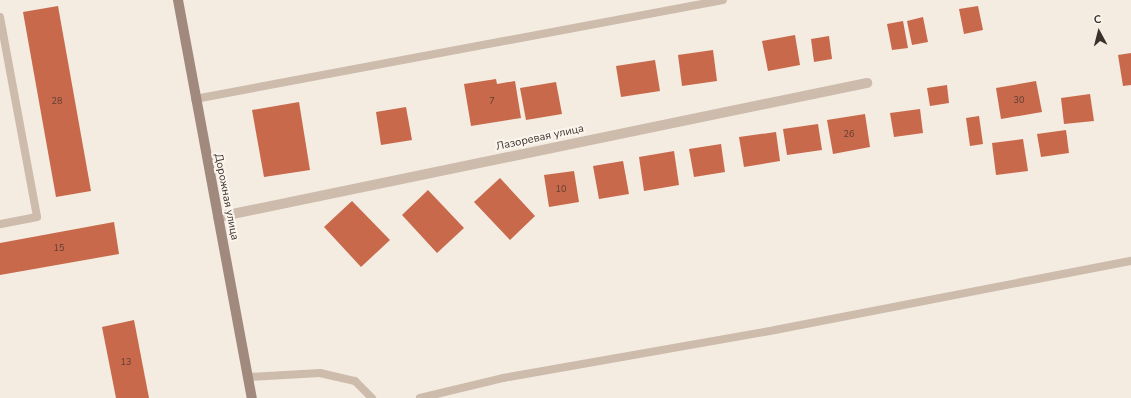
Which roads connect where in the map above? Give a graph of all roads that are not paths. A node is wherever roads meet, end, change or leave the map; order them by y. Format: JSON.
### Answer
{"nodes":[{"id":1,"x":178,"y":0,"type":"edge"},
{"id":2,"x":723,"y":0,"type":"edge"},
{"id":3,"x":0,"y":17,"type":"edge"},
{"id":4,"x":867,"y":82,"type":"dead end"},
{"id":5,"x":195,"y":99,"type":"junction"},
{"id":6,"x":218,"y":216,"type":"junction"},
{"id":7,"x":0,"y":224,"type":"edge"},
{"id":8,"x":1131,"y":260,"type":"edge"},
{"id":9,"x":248,"y":377,"type":"junction"},
{"id":10,"x":252,"y":398,"type":"edge"},
{"id":11,"x":372,"y":398,"type":"edge"},
{"id":12,"x":420,"y":398,"type":"edge"}],
"edges":[{"from":1,"to":5,"type":"street","name":"Дорожная улица"},
{"from":2,"to":5,"type":"lane"},
{"from":3,"to":7,"type":"lane"},
{"from":4,"to":6,"type":"street","name":"Лазоревая улица"},
{"from":5,"to":6,"type":"street","name":"Дорожная улица"},
{"from":6,"to":9,"type":"street","name":"Дорожная улица"},
{"from":8,"to":12,"type":"lane"},
{"from":9,"to":10,"type":"street","name":"Дорожная улица"},
{"from":9,"to":11,"type":"lane"}]}
